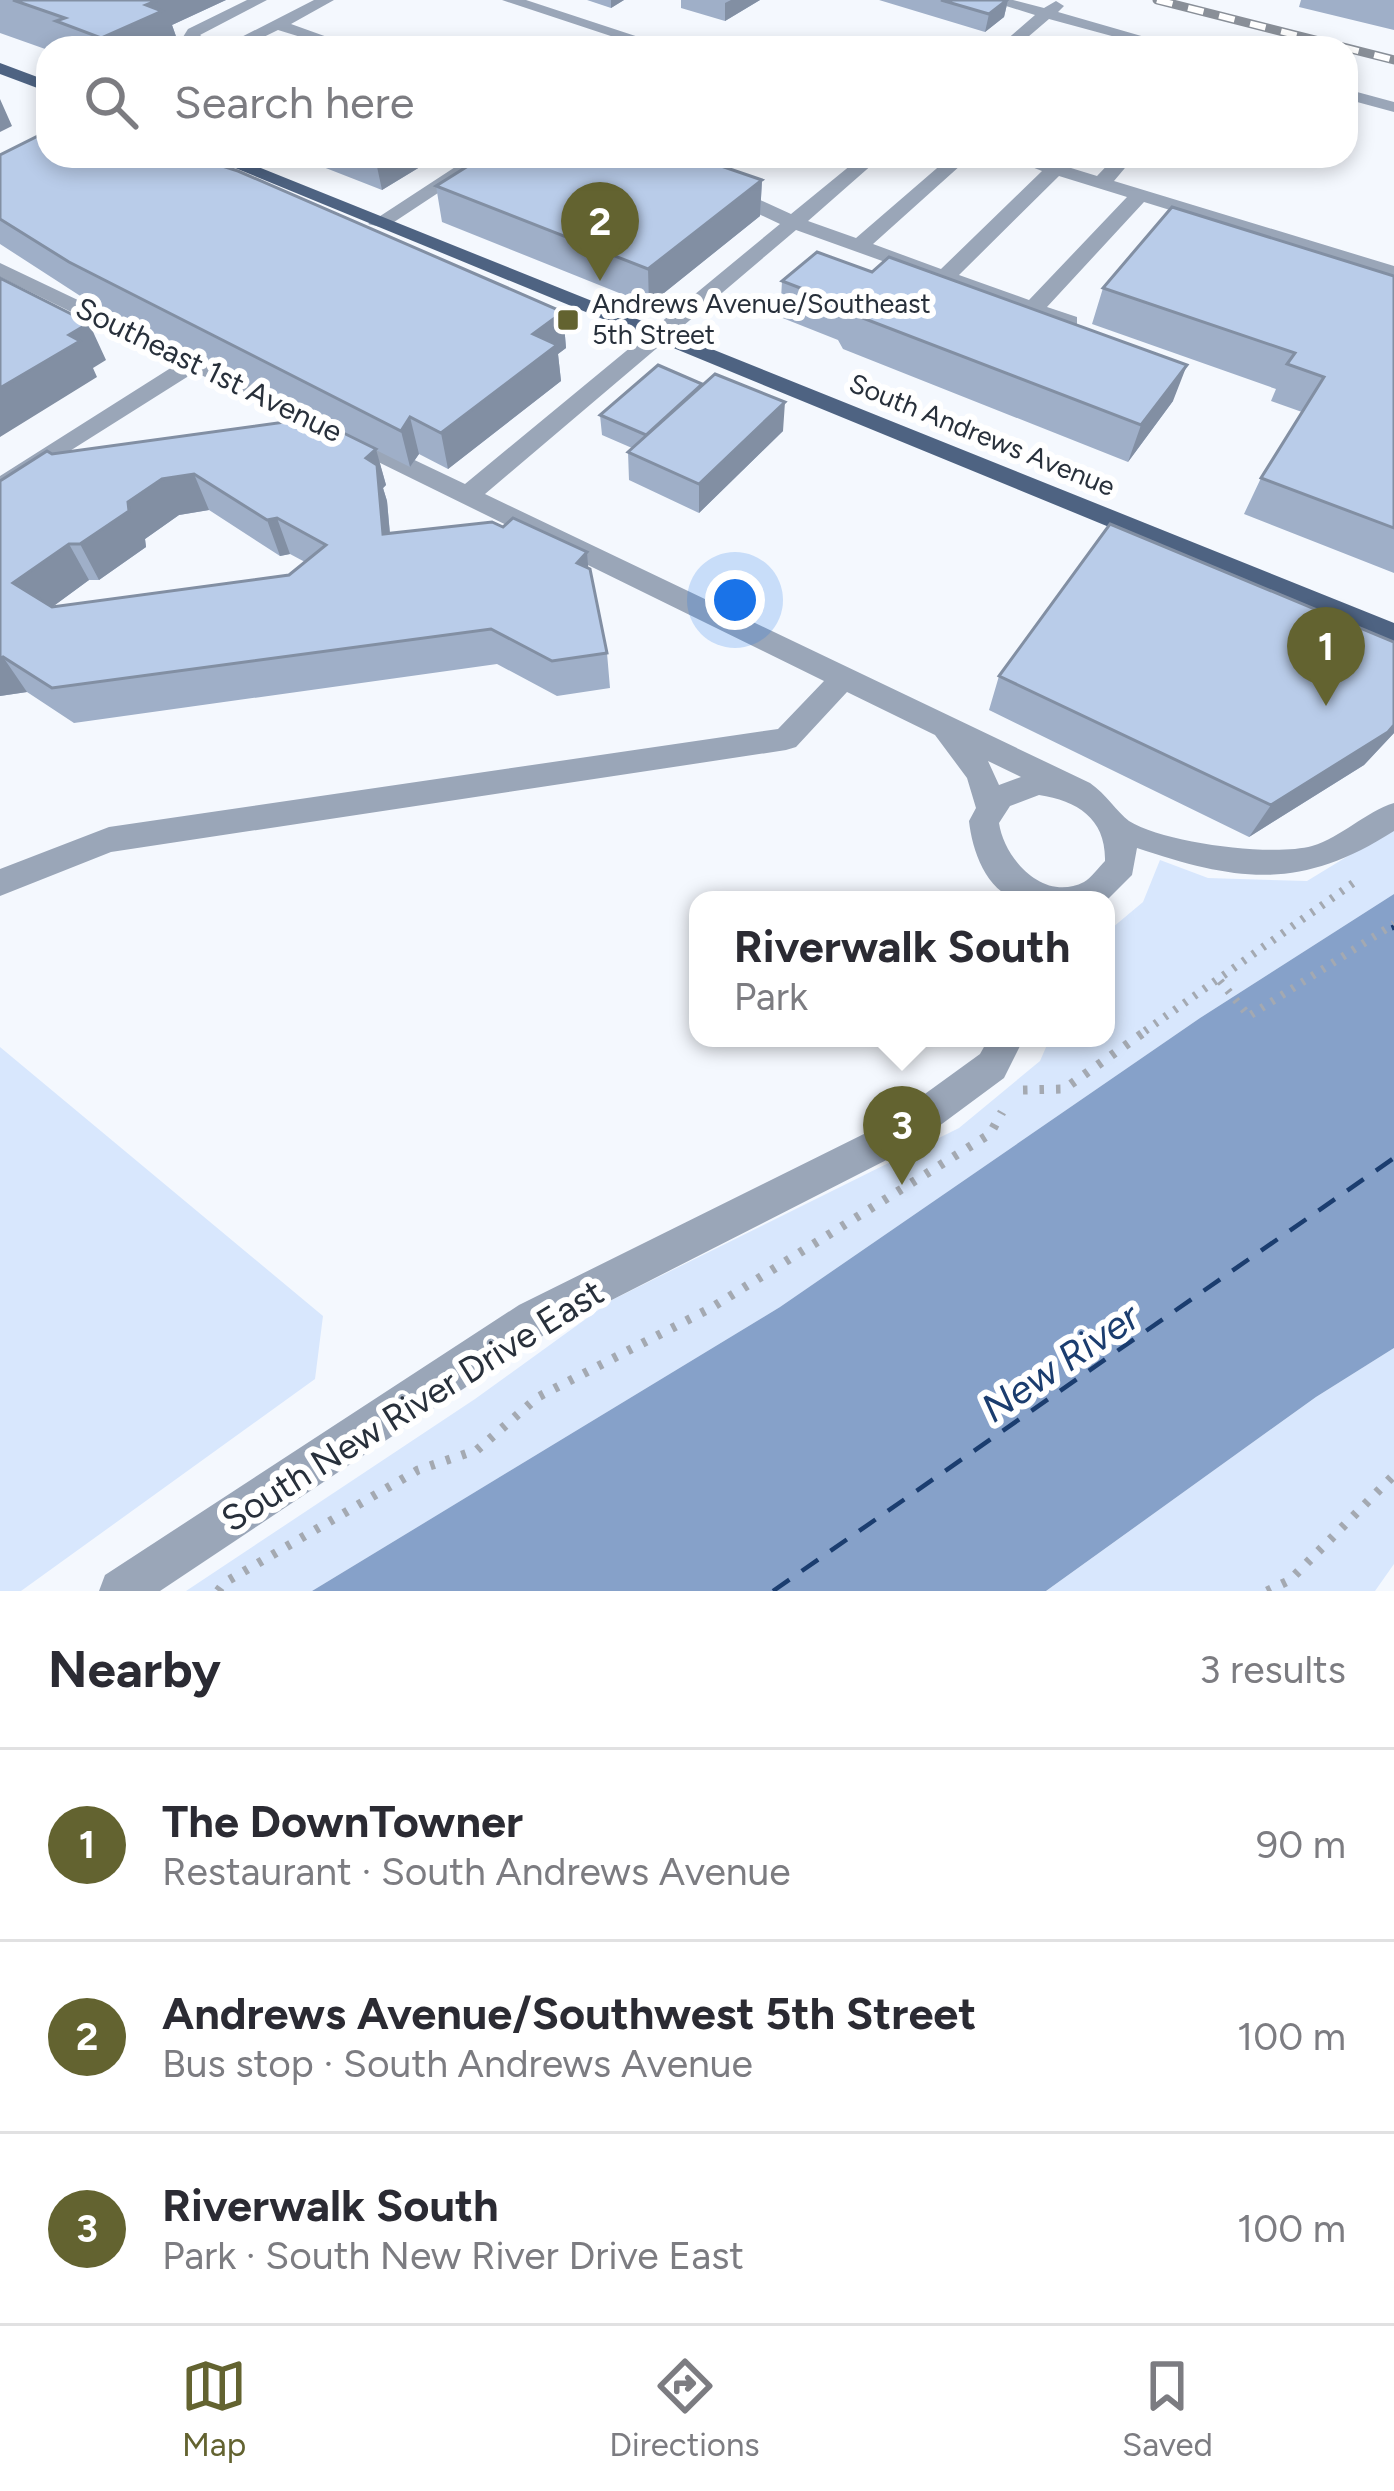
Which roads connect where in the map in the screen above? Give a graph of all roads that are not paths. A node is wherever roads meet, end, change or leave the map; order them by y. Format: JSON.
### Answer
{"nodes":[{"id":1,"x":259,"y":0,"type":"edge"},
{"id":2,"x":326,"y":0,"type":"edge"},
{"id":3,"x":510,"y":0,"type":"edge"},
{"id":4,"x":995,"y":0,"type":"edge"},
{"id":5,"x":1063,"y":0,"type":"edge"},
{"id":6,"x":1048,"y":14,"type":"junction"},
{"id":7,"x":277,"y":24,"type":"junction"},
{"id":8,"x":192,"y":36,"type":"edge"},
{"id":9,"x":252,"y":36,"type":"edge"},
{"id":10,"x":308,"y":36,"type":"edge"},
{"id":11,"x":626,"y":36,"type":"edge"},
{"id":12,"x":1020,"y":36,"type":"edge"},
{"id":13,"x":1130,"y":36,"type":"edge"},
{"id":14,"x":0,"y":68,"type":"edge"},
{"id":15,"x":36,"y":82,"type":"edge"},
{"id":16,"x":1358,"y":97,"type":"edge"},
{"id":17,"x":1394,"y":107,"type":"edge"},
{"id":18,"x":244,"y":168,"type":"edge"},
{"id":19,"x":465,"y":168,"type":"edge"},
{"id":20,"x":858,"y":168,"type":"edge"},
{"id":21,"x":948,"y":168,"type":"edge"},
{"id":22,"x":1052,"y":168,"type":"edge"},
{"id":23,"x":1115,"y":168,"type":"edge"},
{"id":24,"x":1055,"y":169,"type":"junction"},
{"id":25,"x":696,"y":181,"type":"edge"},
{"id":26,"x":1101,"y":183,"type":"junction"},
{"id":27,"x":1140,"y":196,"type":"junction"},
{"id":28,"x":792,"y":222,"type":"junction"},
{"id":29,"x":378,"y":224,"type":"junction"},
{"id":30,"x":859,"y":246,"type":"junction"},
{"id":31,"x":0,"y":269,"type":"edge"},
{"id":32,"x":1394,"y":273,"type":"edge"},
{"id":33,"x":945,"y":277,"type":"junction"},
{"id":34,"x":1034,"y":310,"type":"junction"},
{"id":35,"x":1099,"y":334,"type":"edge"},
{"id":36,"x":656,"y":335,"type":"junction"},
{"id":37,"x":194,"y":363,"type":"junction"},
{"id":38,"x":0,"y":487,"type":"edge"},
{"id":39,"x":467,"y":496,"type":"junction"},
{"id":40,"x":1394,"y":634,"type":"edge"},
{"id":41,"x":844,"y":678,"type":"junction"},
{"id":42,"x":936,"y":724,"type":"junction"},
{"id":43,"x":1079,"y":792,"type":"junction"},
{"id":44,"x":990,"y":807,"type":"junction"},
{"id":45,"x":1394,"y":815,"type":"edge"},
{"id":46,"x":1119,"y":830,"type":"junction"},
{"id":47,"x":0,"y":883,"type":"edge"},
{"id":48,"x":1028,"y":891,"type":"edge"},
{"id":49,"x":1091,"y":891,"type":"edge"},
{"id":50,"x":1000,"y":1052,"type":"edge"},
{"id":51,"x":121,"y":1591,"type":"edge"}],
"edges":[{"from":1,"to":8,"type":"street"},
{"from":2,"to":7,"type":"street"},
{"from":3,"to":11,"type":"street"},
{"from":4,"to":6,"type":"street"},
{"from":5,"to":6,"type":"street"},
{"from":6,"to":12,"type":"street"},
{"from":6,"to":13,"type":"street"},
{"from":7,"to":9,"type":"street"},
{"from":7,"to":10,"type":"street"},
{"from":14,"to":15,"type":"main road"},
{"from":16,"to":17,"type":"street"},
{"from":18,"to":29,"type":"main road","name":"South Andrews Avenue"},
{"from":19,"to":29,"type":"street"},
{"from":20,"to":28,"type":"street"},
{"from":21,"to":30,"type":"street"},
{"from":22,"to":24,"type":"street"},
{"from":23,"to":26,"type":"street"},
{"from":24,"to":26,"type":"street"},
{"from":24,"to":33,"type":"street"},
{"from":25,"to":28,"type":"street"},
{"from":26,"to":27,"type":"street"},
{"from":27,"to":32,"type":"street"},
{"from":27,"to":34,"type":"street"},
{"from":28,"to":30,"type":"street"},
{"from":28,"to":36,"type":"street"},
{"from":29,"to":36,"type":"main road","name":"South Andrews Avenue"},
{"from":30,"to":33,"type":"street"},
{"from":31,"to":37,"type":"street","name":"Southeast 1st Avenue"},
{"from":33,"to":34,"type":"street"},
{"from":34,"to":35,"type":"street"},
{"from":36,"to":39,"type":"street"},
{"from":36,"to":40,"type":"main road","name":"South Andrews Avenue"},
{"from":37,"to":38,"type":"street"},
{"from":37,"to":39,"type":"street","name":"Southeast 1st Avenue"},
{"from":39,"to":41,"type":"street","name":"Southeast 1st Avenue"},
{"from":41,"to":42,"type":"street","name":"Southeast 1st Avenue"},
{"from":41,"to":47,"type":"street"},
{"from":42,"to":43,"type":"street","name":"Southeast 1st Avenue"},
{"from":42,"to":44,"type":"street","name":"Southeast 1st Avenue"},
{"from":43,"to":44,"type":"street"},
{"from":43,"to":46,"type":"street"},
{"from":44,"to":48,"type":"street"},
{"from":45,"to":46,"type":"street"},
{"from":46,"to":49,"type":"street"},
{"from":50,"to":51,"type":"street","name":"South New River Drive East"}]}
